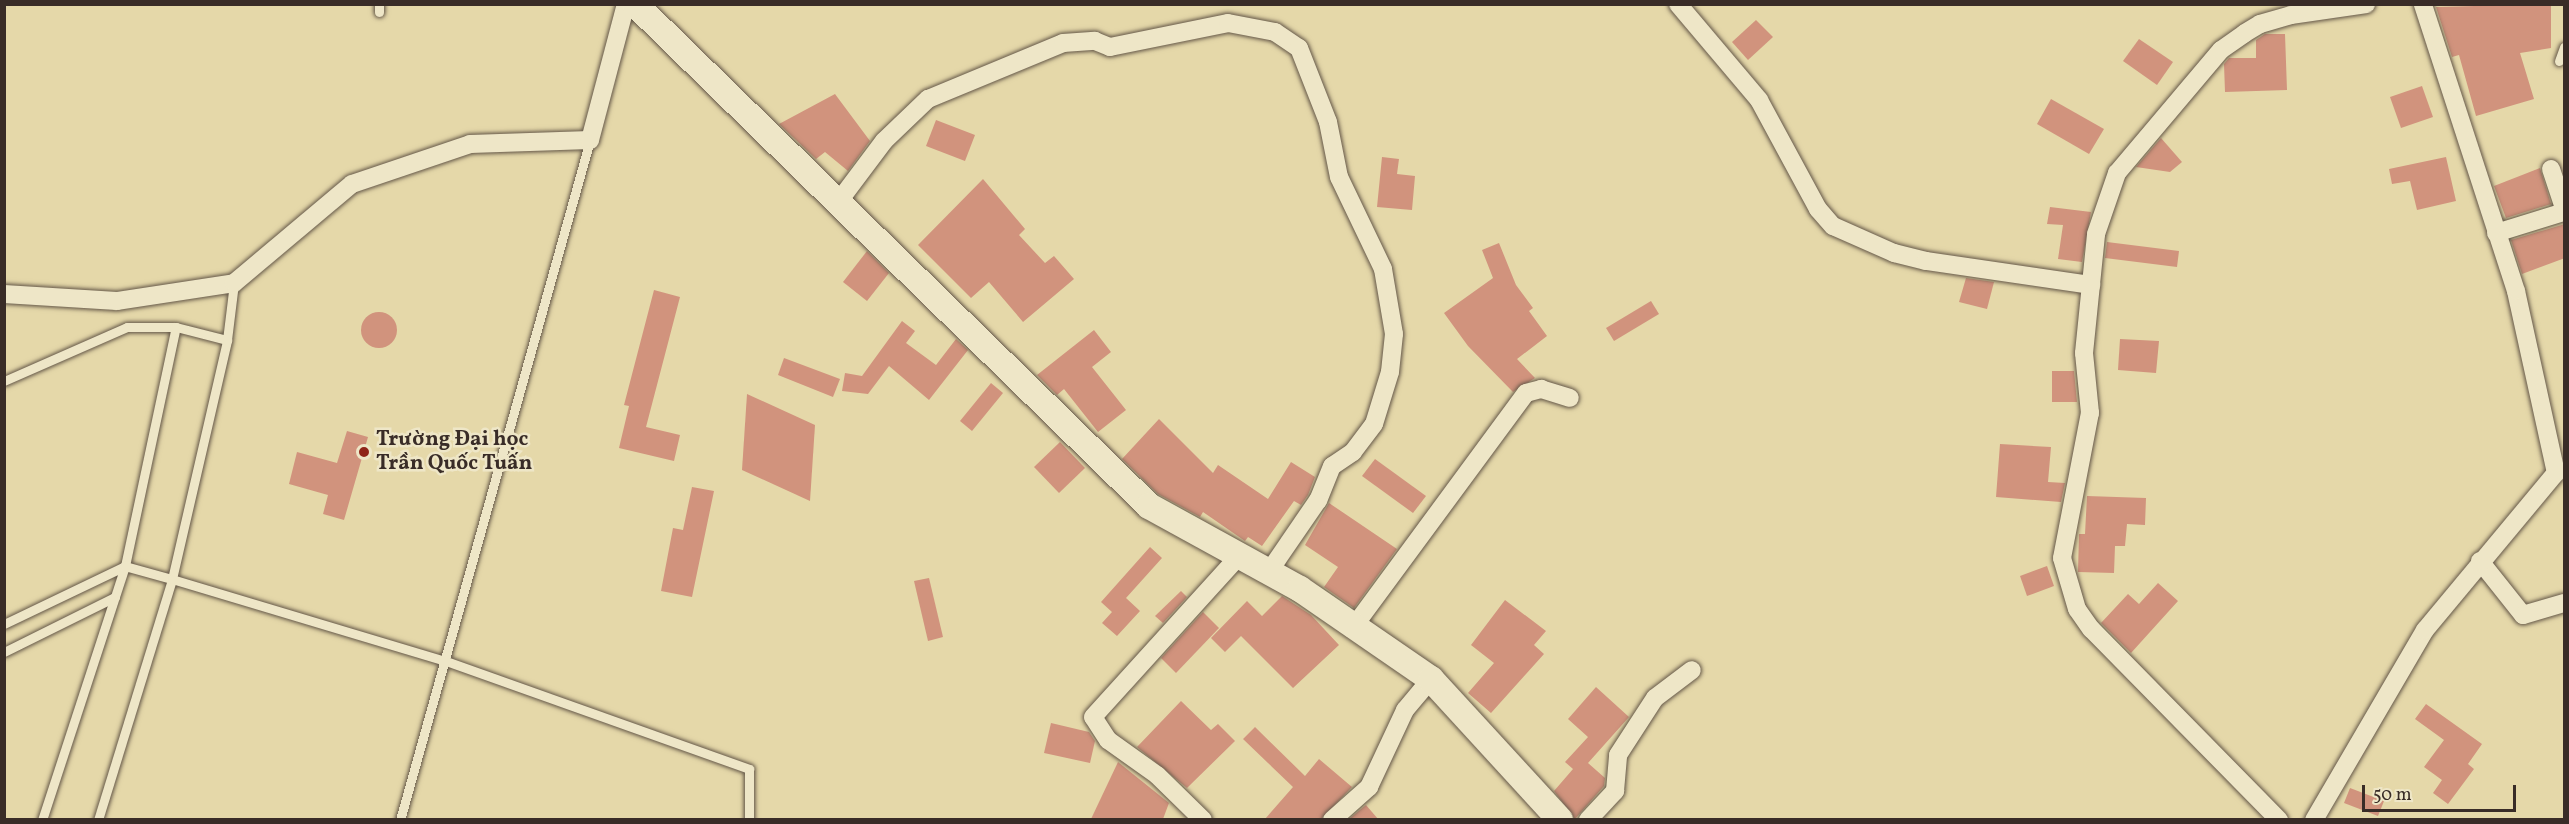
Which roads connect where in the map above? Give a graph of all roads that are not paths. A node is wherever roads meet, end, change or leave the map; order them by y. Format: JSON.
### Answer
{"nodes":[{"id":1,"x":626,"y":4,"type":"edge"},
{"id":2,"x":635,"y":4,"type":"edge"},
{"id":3,"x":1678,"y":4,"type":"edge"},
{"id":4,"x":2366,"y":4,"type":"edge"},
{"id":5,"x":2423,"y":4,"type":"edge"},
{"id":6,"x":2565,"y":47,"type":"edge"},
{"id":7,"x":2559,"y":61,"type":"dead end"},
{"id":8,"x":590,"y":140,"type":"junction"},
{"id":9,"x":2551,"y":169,"type":"dead end"},
{"id":10,"x":839,"y":201,"type":"junction"},
{"id":11,"x":2565,"y":210,"type":"edge"},
{"id":12,"x":2496,"y":233,"type":"junction"},
{"id":13,"x":234,"y":283,"type":"junction"},
{"id":14,"x":2091,"y":285,"type":"junction"},
{"id":15,"x":4,"y":294,"type":"edge"},
{"id":16,"x":177,"y":327,"type":"junction"},
{"id":17,"x":227,"y":339,"type":"junction"},
{"id":18,"x":4,"y":381,"type":"edge"},
{"id":19,"x":1570,"y":398,"type":"dead end"},
{"id":20,"x":1237,"y":558,"type":"junction"},
{"id":21,"x":2480,"y":561,"type":"junction"},
{"id":22,"x":125,"y":566,"type":"junction"},
{"id":23,"x":1268,"y":573,"type":"junction"},
{"id":24,"x":172,"y":579,"type":"junction"},
{"id":25,"x":115,"y":597,"type":"junction"},
{"id":26,"x":2565,"y":603,"type":"edge"},
{"id":27,"x":4,"y":624,"type":"edge"},
{"id":28,"x":1352,"y":629,"type":"junction"},
{"id":29,"x":4,"y":652,"type":"edge"},
{"id":30,"x":446,"y":661,"type":"junction"},
{"id":31,"x":1692,"y":670,"type":"dead end"},
{"id":32,"x":1431,"y":679,"type":"junction"},
{"id":33,"x":42,"y":819,"type":"edge"},
{"id":34,"x":98,"y":819,"type":"edge"},
{"id":35,"x":400,"y":819,"type":"edge"},
{"id":36,"x":750,"y":819,"type":"edge"},
{"id":37,"x":1203,"y":819,"type":"edge"},
{"id":38,"x":1332,"y":819,"type":"edge"},
{"id":39,"x":1560,"y":819,"type":"edge"},
{"id":40,"x":1588,"y":819,"type":"edge"},
{"id":41,"x":2279,"y":819,"type":"edge"},
{"id":42,"x":2314,"y":819,"type":"edge"}],
"edges":[{"from":1,"to":8,"type":"street"},
{"from":2,"to":10,"type":"street"},
{"from":3,"to":14,"type":"street"},
{"from":4,"to":14,"type":"street"},
{"from":5,"to":12,"type":"street"},
{"from":6,"to":7,"type":"lane"},
{"from":8,"to":13,"type":"street"},
{"from":8,"to":30,"type":"lane"},
{"from":9,"to":11,"type":"street"},
{"from":10,"to":20,"type":"street"},
{"from":10,"to":23,"type":"street"},
{"from":11,"to":12,"type":"street"},
{"from":12,"to":21,"type":"street"},
{"from":13,"to":15,"type":"street"},
{"from":13,"to":17,"type":"lane"},
{"from":14,"to":41,"type":"street"},
{"from":16,"to":17,"type":"lane"},
{"from":16,"to":18,"type":"lane"},
{"from":16,"to":22,"type":"lane"},
{"from":17,"to":24,"type":"lane"},
{"from":19,"to":28,"type":"street"},
{"from":20,"to":23,"type":"street"},
{"from":20,"to":37,"type":"street"},
{"from":21,"to":26,"type":"street"},
{"from":21,"to":42,"type":"street"},
{"from":22,"to":24,"type":"lane"},
{"from":22,"to":25,"type":"lane"},
{"from":22,"to":27,"type":"lane"},
{"from":23,"to":28,"type":"street"},
{"from":24,"to":30,"type":"lane"},
{"from":24,"to":34,"type":"lane"},
{"from":25,"to":29,"type":"lane"},
{"from":25,"to":33,"type":"lane"},
{"from":28,"to":32,"type":"street"},
{"from":30,"to":35,"type":"lane"},
{"from":30,"to":36,"type":"lane"},
{"from":31,"to":40,"type":"street"},
{"from":32,"to":38,"type":"street"},
{"from":32,"to":39,"type":"street"}]}
